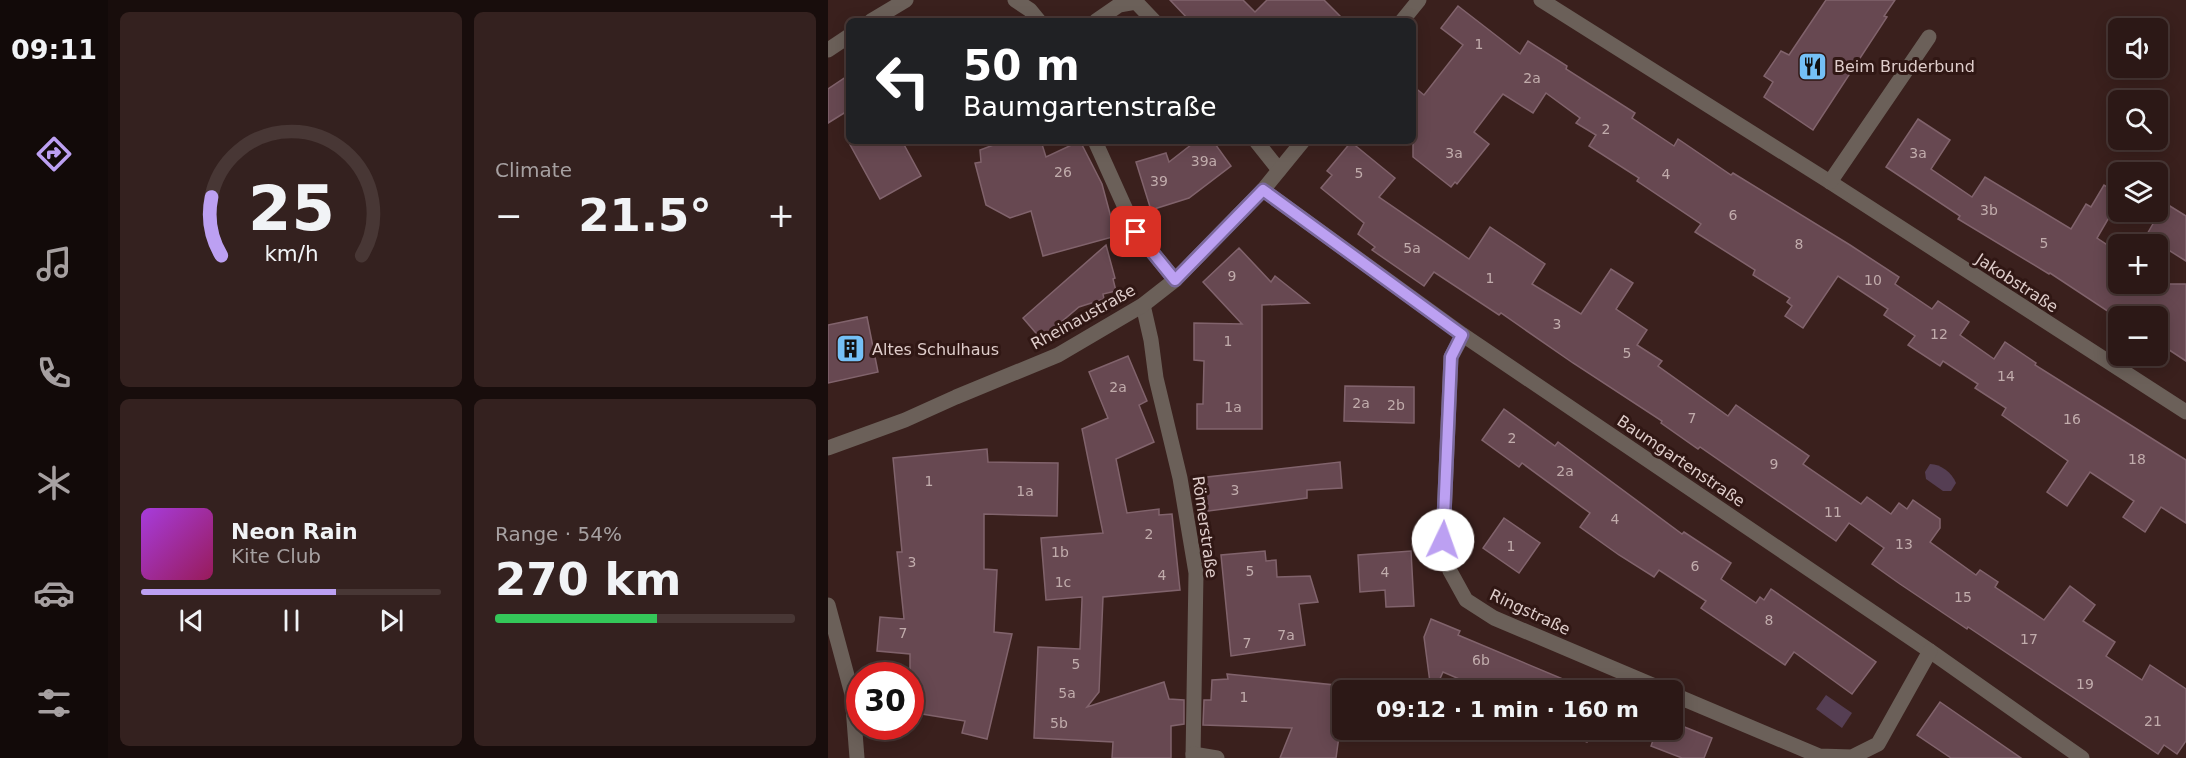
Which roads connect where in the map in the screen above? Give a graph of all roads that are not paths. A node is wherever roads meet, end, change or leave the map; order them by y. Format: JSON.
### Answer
{"nodes":[{"id":1,"x":906,"y":0,"type":"edge"},
{"id":2,"x":1015,"y":0,"type":"edge"},
{"id":3,"x":1419,"y":0,"type":"edge"},
{"id":4,"x":1540,"y":0,"type":"edge"},
{"id":5,"x":876,"y":18,"type":"edge"},
{"id":6,"x":1037,"y":18,"type":"edge"},
{"id":7,"x":1100,"y":18,"type":"edge"},
{"id":8,"x":1151,"y":18,"type":"edge"},
{"id":9,"x":1404,"y":18,"type":"edge"},
{"id":10,"x":1929,"y":37,"type":"dead end"},
{"id":11,"x":846,"y":38,"type":"edge"},
{"id":12,"x":828,"y":50,"type":"edge"},
{"id":13,"x":1096,"y":144,"type":"edge"},
{"id":14,"x":1258,"y":144,"type":"edge"},
{"id":15,"x":1301,"y":144,"type":"edge"},
{"id":16,"x":1279,"y":170,"type":"junction"},
{"id":17,"x":1830,"y":182,"type":"junction"},
{"id":18,"x":1263,"y":190,"type":"junction"},
{"id":19,"x":1175,"y":280,"type":"junction"},
{"id":20,"x":1143,"y":305,"type":"junction"},
{"id":21,"x":1462,"y":335,"type":"junction"},
{"id":22,"x":2186,"y":412,"type":"edge"},
{"id":23,"x":828,"y":448,"type":"edge"},
{"id":24,"x":828,"y":605,"type":"edge"},
{"id":25,"x":1930,"y":651,"type":"junction"},
{"id":26,"x":1640,"y":680,"type":"edge"},
{"id":27,"x":1683,"y":699,"type":"edge"},
{"id":28,"x":1193,"y":756,"type":"edge"},
{"id":29,"x":857,"y":758,"type":"edge"},
{"id":30,"x":1217,"y":758,"type":"edge"},
{"id":31,"x":2082,"y":758,"type":"edge"}],
"edges":[{"from":1,"to":5,"type":"street"},
{"from":2,"to":6,"type":"street"},
{"from":3,"to":9,"type":"street"},
{"from":4,"to":17,"type":"street","name":"Jakobstraße"},
{"from":7,"to":8,"type":"street"},
{"from":10,"to":17,"type":"street"},
{"from":11,"to":12,"type":"street"},
{"from":13,"to":19,"type":"street"},
{"from":14,"to":16,"type":"street"},
{"from":15,"to":16,"type":"street","name":"Rheinaustraße"},
{"from":16,"to":18,"type":"street","name":"Rheinaustraße"},
{"from":17,"to":22,"type":"street","name":"Jakobstraße"},
{"from":18,"to":19,"type":"street","name":"Rheinaustraße"},
{"from":18,"to":21,"type":"street","name":"Baumgartenstraße"},
{"from":19,"to":20,"type":"street","name":"Rheinaustraße"},
{"from":20,"to":23,"type":"street","name":"Rheinaustraße"},
{"from":20,"to":28,"type":"street","name":"Römerstraße"},
{"from":21,"to":25,"type":"street","name":"Baumgartenstraße"},
{"from":21,"to":26,"type":"street","name":"Ringstraße"},
{"from":24,"to":29,"type":"street"},
{"from":25,"to":27,"type":"street"},
{"from":25,"to":31,"type":"street","name":"Baumgartenstraße"},
{"from":28,"to":30,"type":"street"}]}
